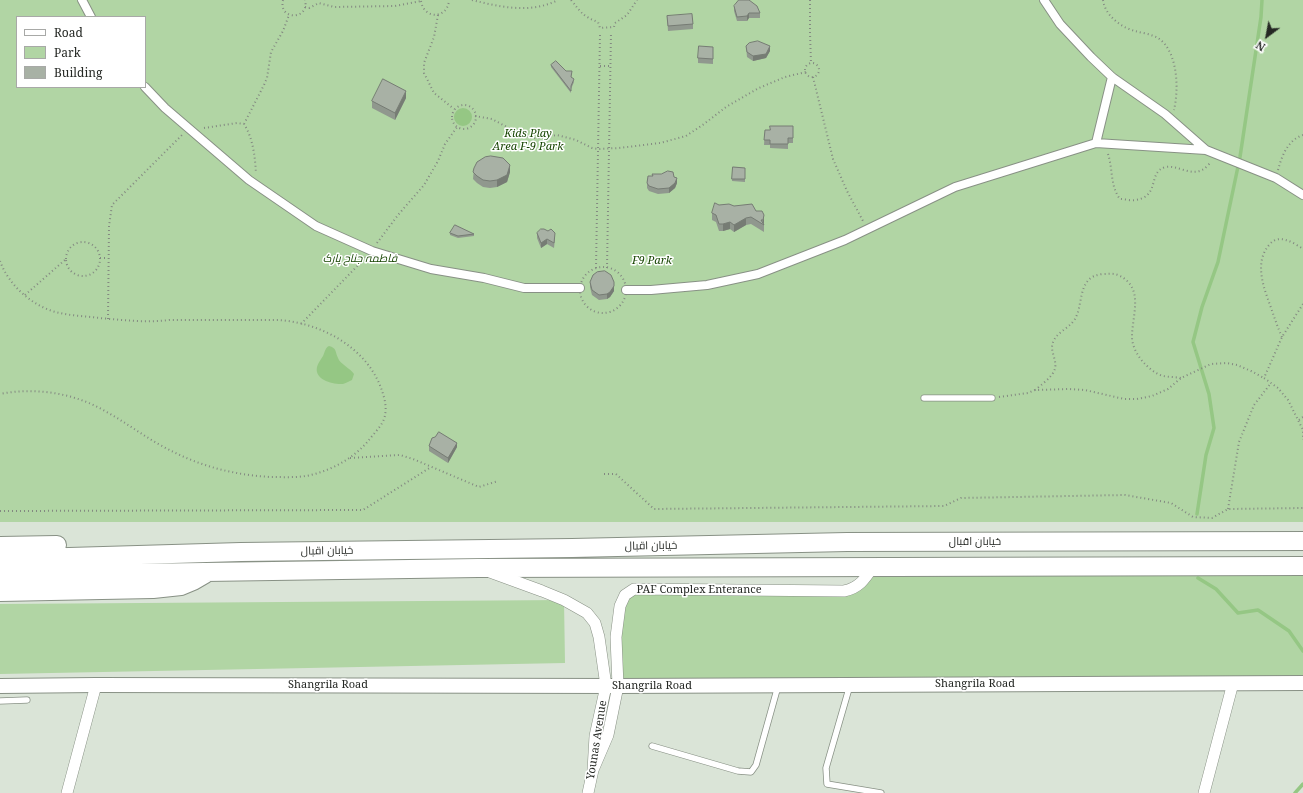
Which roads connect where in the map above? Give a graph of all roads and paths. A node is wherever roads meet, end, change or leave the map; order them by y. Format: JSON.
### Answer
{"nodes":[{"id":1,"x":82,"y":0,"type":"edge"},
{"id":2,"x":283,"y":0,"type":"edge"},
{"id":3,"x":305,"y":0,"type":"edge"},
{"id":4,"x":449,"y":0,"type":"edge"},
{"id":5,"x":472,"y":0,"type":"edge"},
{"id":6,"x":558,"y":0,"type":"edge"},
{"id":7,"x":571,"y":0,"type":"edge"},
{"id":8,"x":637,"y":0,"type":"edge"},
{"id":9,"x":810,"y":0,"type":"edge"},
{"id":10,"x":1044,"y":0,"type":"edge"},
{"id":11,"x":1103,"y":0,"type":"edge"},
{"id":12,"x":421,"y":1,"type":"edge"},
{"id":13,"x":552,"y":2,"type":"edge"},
{"id":14,"x":305,"y":7,"type":"junction"},
{"id":15,"x":438,"y":14,"type":"junction"},
{"id":16,"x":290,"y":15,"type":"junction"},
{"id":17,"x":90,"y":16,"type":"edge"},
{"id":18,"x":610,"y":33,"type":"dead end"},
{"id":19,"x":600,"y":34,"type":"dead end"},
{"id":20,"x":812,"y":63,"type":"junction"},
{"id":21,"x":600,"y":66,"type":"junction"},
{"id":22,"x":610,"y":66,"type":"junction"},
{"id":23,"x":806,"y":72,"type":"junction"},
{"id":24,"x":813,"y":76,"type":"junction"},
{"id":25,"x":1112,"y":77,"type":"junction"},
{"id":26,"x":146,"y":87,"type":"edge"},
{"id":27,"x":454,"y":110,"type":"junction"},
{"id":28,"x":476,"y":116,"type":"junction"},
{"id":29,"x":1172,"y":120,"type":"junction"},
{"id":30,"x":244,"y":124,"type":"junction"},
{"id":31,"x":457,"y":127,"type":"junction"},
{"id":32,"x":191,"y":130,"type":"junction"},
{"id":33,"x":1303,"y":135,"type":"edge"},
{"id":34,"x":1100,"y":144,"type":"junction"},
{"id":35,"x":598,"y":149,"type":"junction"},
{"id":36,"x":609,"y":149,"type":"junction"},
{"id":37,"x":1206,"y":150,"type":"junction"},
{"id":38,"x":1218,"y":156,"type":"junction"},
{"id":39,"x":1276,"y":178,"type":"junction"},
{"id":40,"x":258,"y":186,"type":"junction"},
{"id":41,"x":1303,"y":195,"type":"edge"},
{"id":42,"x":866,"y":230,"type":"junction"},
{"id":43,"x":1303,"y":249,"type":"edge"},
{"id":44,"x":372,"y":251,"type":"junction"},
{"id":45,"x":100,"y":258,"type":"junction"},
{"id":46,"x":108,"y":258,"type":"junction"},
{"id":47,"x":66,"y":259,"type":"junction"},
{"id":48,"x":0,"y":261,"type":"edge"},
{"id":49,"x":596,"y":268,"type":"junction"},
{"id":50,"x":607,"y":268,"type":"junction"},
{"id":51,"x":580,"y":288,"type":"junction"},
{"id":52,"x":626,"y":290,"type":"junction"},
{"id":53,"x":25,"y":295,"type":"junction"},
{"id":54,"x":1303,"y":304,"type":"edge"},
{"id":55,"x":108,"y":319,"type":"junction"},
{"id":56,"x":300,"y":324,"type":"junction"},
{"id":57,"x":1282,"y":338,"type":"junction"},
{"id":58,"x":1181,"y":378,"type":"junction"},
{"id":59,"x":1264,"y":378,"type":"junction"},
{"id":60,"x":1271,"y":383,"type":"junction"},
{"id":61,"x":1035,"y":390,"type":"junction"},
{"id":62,"x":0,"y":394,"type":"edge"},
{"id":63,"x":924,"y":398,"type":"dead end"},
{"id":64,"x":992,"y":398,"type":"joint"},
{"id":65,"x":1303,"y":417,"type":"edge"},
{"id":66,"x":1299,"y":420,"type":"junction"},
{"id":67,"x":1303,"y":440,"type":"edge"},
{"id":68,"x":350,"y":458,"type":"junction"},
{"id":69,"x":431,"y":466,"type":"junction"},
{"id":70,"x":604,"y":474,"type":"dead end"},
{"id":71,"x":498,"y":481,"type":"dead end"},
{"id":72,"x":1303,"y":508,"type":"edge"},
{"id":73,"x":1228,"y":509,"type":"junction"},
{"id":74,"x":0,"y":511,"type":"edge"},
{"id":75,"x":1303,"y":541,"type":"edge"},
{"id":76,"x":0,"y":546,"type":"edge"},
{"id":77,"x":207,"y":553,"type":"junction"},
{"id":78,"x":0,"y":559,"type":"edge"},
{"id":79,"x":1303,"y":566,"type":"edge"},
{"id":80,"x":873,"y":567,"type":"junction"},
{"id":81,"x":478,"y":568,"type":"junction"},
{"id":82,"x":209,"y":572,"type":"junction"},
{"id":83,"x":0,"y":575,"type":"edge"},
{"id":84,"x":0,"y":592,"type":"edge"},
{"id":85,"x":1233,"y":683,"type":"junction"},
{"id":86,"x":1303,"y":683,"type":"edge"},
{"id":87,"x":96,"y":685,"type":"junction"},
{"id":88,"x":850,"y":685,"type":"junction"},
{"id":89,"x":0,"y":686,"type":"edge"},
{"id":90,"x":612,"y":686,"type":"junction"},
{"id":91,"x":778,"y":686,"type":"junction"},
{"id":92,"x":27,"y":700,"type":"dead end"},
{"id":93,"x":0,"y":701,"type":"edge"},
{"id":94,"x":652,"y":746,"type":"dead end"},
{"id":95,"x":593,"y":770,"type":"joint"},
{"id":96,"x":67,"y":793,"type":"edge"},
{"id":97,"x":588,"y":793,"type":"edge"},
{"id":98,"x":881,"y":793,"type":"edge"},
{"id":99,"x":1204,"y":793,"type":"edge"}],
"edges":[{"from":1,"to":17,"type":"street"},
{"from":2,"to":16,"type":"path"},
{"from":3,"to":14,"type":"path"},
{"from":4,"to":15,"type":"path"},
{"from":5,"to":13,"type":"path"},
{"from":6,"to":13,"type":"path"},
{"from":7,"to":8,"type":"path"},
{"from":9,"to":20,"type":"path"},
{"from":10,"to":25,"type":"street"},
{"from":11,"to":29,"type":"path"},
{"from":12,"to":14,"type":"path"},
{"from":12,"to":15,"type":"path"},
{"from":14,"to":16,"type":"path"},
{"from":15,"to":27,"type":"path"},
{"from":16,"to":30,"type":"path"},
{"from":18,"to":22,"type":"path"},
{"from":19,"to":21,"type":"path"},
{"from":20,"to":23,"type":"path"},
{"from":20,"to":24,"type":"path"},
{"from":21,"to":22,"type":"path"},
{"from":21,"to":35,"type":"path"},
{"from":22,"to":36,"type":"path"},
{"from":23,"to":24,"type":"path"},
{"from":23,"to":36,"type":"path"},
{"from":24,"to":42,"type":"path"},
{"from":25,"to":29,"type":"street"},
{"from":25,"to":34,"type":"street"},
{"from":26,"to":32,"type":"street"},
{"from":27,"to":28,"type":"path"},
{"from":27,"to":31,"type":"path"},
{"from":28,"to":31,"type":"path"},
{"from":28,"to":35,"type":"path"},
{"from":29,"to":37,"type":"street"},
{"from":30,"to":32,"type":"path"},
{"from":30,"to":40,"type":"path"},
{"from":31,"to":44,"type":"path"},
{"from":32,"to":40,"type":"street"},
{"from":32,"to":46,"type":"path"},
{"from":33,"to":39,"type":"path"},
{"from":34,"to":37,"type":"street"},
{"from":34,"to":38,"type":"path"},
{"from":34,"to":42,"type":"street"},
{"from":35,"to":36,"type":"path"},
{"from":35,"to":49,"type":"path"},
{"from":36,"to":50,"type":"path"},
{"from":37,"to":38,"type":"street"},
{"from":38,"to":39,"type":"street"},
{"from":39,"to":41,"type":"street"},
{"from":40,"to":44,"type":"street"},
{"from":42,"to":52,"type":"street"},
{"from":43,"to":57,"type":"path"},
{"from":44,"to":51,"type":"street"},
{"from":44,"to":56,"type":"path"},
{"from":45,"to":46,"type":"path"},
{"from":45,"to":47,"type":"path"},
{"from":45,"to":47,"type":"path"},
{"from":46,"to":55,"type":"path"},
{"from":47,"to":53,"type":"path"},
{"from":48,"to":53,"type":"path"},
{"from":49,"to":50,"type":"path"},
{"from":49,"to":51,"type":"path"},
{"from":50,"to":52,"type":"path"},
{"from":51,"to":52,"type":"path"},
{"from":53,"to":55,"type":"path"},
{"from":54,"to":57,"type":"path"},
{"from":55,"to":56,"type":"path"},
{"from":56,"to":68,"type":"path"},
{"from":57,"to":59,"type":"path"},
{"from":58,"to":59,"type":"path"},
{"from":58,"to":61,"type":"path"},
{"from":58,"to":61,"type":"path"},
{"from":59,"to":60,"type":"path"},
{"from":60,"to":66,"type":"path"},
{"from":60,"to":73,"type":"path"},
{"from":61,"to":64,"type":"path"},
{"from":62,"to":68,"type":"path"},
{"from":63,"to":64,"type":"lane"},
{"from":65,"to":66,"type":"path"},
{"from":66,"to":67,"type":"path"},
{"from":68,"to":69,"type":"path"},
{"from":69,"to":71,"type":"path"},
{"from":69,"to":74,"type":"path"},
{"from":70,"to":73,"type":"path"},
{"from":72,"to":73,"type":"path"},
{"from":75,"to":77,"type":"main road","name":"خیابان اقبال"},
{"from":76,"to":77,"type":"main road"},
{"from":77,"to":78,"type":"main road","name":"خیابان اقبال"},
{"from":79,"to":80,"type":"main road","name":"خیابان اقبال"},
{"from":80,"to":81,"type":"main road","name":"خیابان اقبال"},
{"from":80,"to":90,"type":"street","name":"PAF Complex Enterance"},
{"from":81,"to":82,"type":"main road","name":"خیابان اقبال"},
{"from":81,"to":90,"type":"street"},
{"from":82,"to":83,"type":"main road","name":"خیابان اقبال"},
{"from":82,"to":84,"type":"main road"},
{"from":85,"to":86,"type":"street","name":"Shangrila Road"},
{"from":85,"to":88,"type":"street","name":"Shangrila Road"},
{"from":85,"to":99,"type":"street"},
{"from":87,"to":89,"type":"street","name":"Shangrila Road"},
{"from":87,"to":90,"type":"street","name":"Shangrila Road"},
{"from":87,"to":96,"type":"street"},
{"from":88,"to":91,"type":"street","name":"Shangrila Road"},
{"from":88,"to":98,"type":"lane"},
{"from":90,"to":91,"type":"street","name":"Shangrila Road"},
{"from":90,"to":95,"type":"street","name":"PAF Complex Enterance"},
{"from":91,"to":94,"type":"lane"},
{"from":92,"to":93,"type":"lane"},
{"from":95,"to":97,"type":"street","name":"Younas Avenue"}]}
